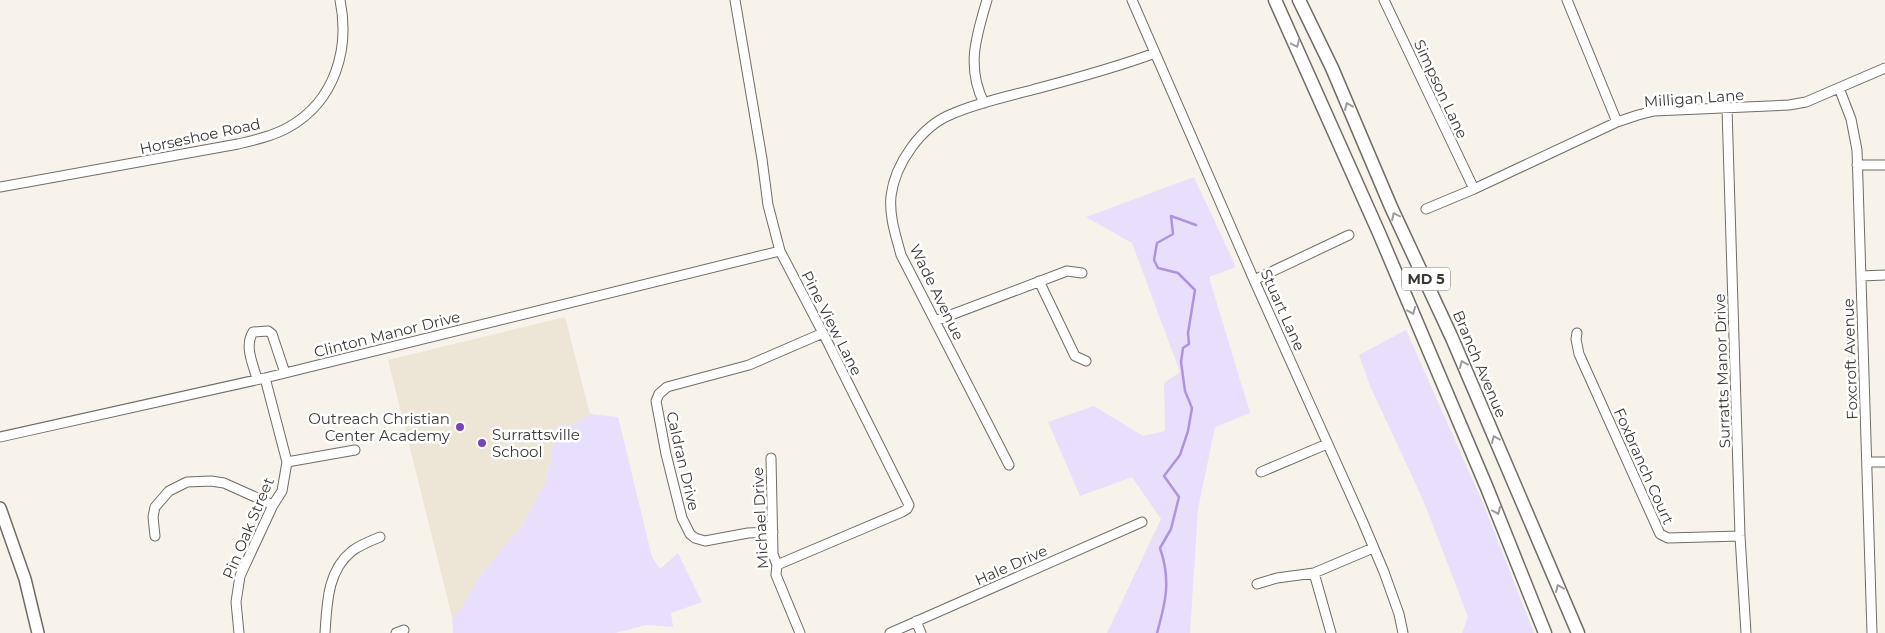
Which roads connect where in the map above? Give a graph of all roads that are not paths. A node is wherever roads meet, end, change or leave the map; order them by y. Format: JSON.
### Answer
{"nodes":[{"id":1,"x":340,"y":0,"type":"edge"},
{"id":2,"x":735,"y":0,"type":"edge"},
{"id":3,"x":987,"y":0,"type":"edge"},
{"id":4,"x":1132,"y":0,"type":"edge"},
{"id":5,"x":1275,"y":0,"type":"edge"},
{"id":6,"x":1299,"y":0,"type":"edge"},
{"id":7,"x":1303,"y":0,"type":"edge"},
{"id":8,"x":1384,"y":0,"type":"edge"},
{"id":9,"x":1568,"y":0,"type":"edge"},
{"id":10,"x":1318,"y":39,"type":"junction"},
{"id":11,"x":1155,"y":53,"type":"junction"},
{"id":12,"x":1885,"y":68,"type":"edge"},
{"id":13,"x":1839,"y":88,"type":"junction"},
{"id":14,"x":984,"y":103,"type":"junction"},
{"id":15,"x":1727,"y":108,"type":"junction"},
{"id":16,"x":1617,"y":122,"type":"junction"},
{"id":17,"x":1858,"y":165,"type":"junction"},
{"id":18,"x":1885,"y":165,"type":"edge"},
{"id":19,"x":0,"y":187,"type":"edge"},
{"id":20,"x":1474,"y":189,"type":"junction"},
{"id":21,"x":1426,"y":209,"type":"dead end"},
{"id":22,"x":1349,"y":236,"type":"dead end"},
{"id":23,"x":780,"y":252,"type":"junction"},
{"id":24,"x":1082,"y":273,"type":"dead end"},
{"id":25,"x":1885,"y":275,"type":"edge"},
{"id":26,"x":1861,"y":276,"type":"junction"},
{"id":27,"x":1254,"y":280,"type":"junction"},
{"id":28,"x":1039,"y":281,"type":"junction"},
{"id":29,"x":935,"y":320,"type":"junction"},
{"id":30,"x":823,"y":333,"type":"junction"},
{"id":31,"x":1577,"y":333,"type":"dead end"},
{"id":32,"x":1086,"y":361,"type":"dead end"},
{"id":33,"x":284,"y":373,"type":"junction"},
{"id":34,"x":261,"y":378,"type":"junction"},
{"id":35,"x":0,"y":437,"type":"edge"},
{"id":36,"x":1327,"y":444,"type":"junction"},
{"id":37,"x":356,"y":450,"type":"dead end"},
{"id":38,"x":771,"y":458,"type":"dead end"},
{"id":39,"x":287,"y":462,"type":"junction"},
{"id":40,"x":1867,"y":462,"type":"junction"},
{"id":41,"x":1885,"y":462,"type":"edge"},
{"id":42,"x":1009,"y":465,"type":"dead end"},
{"id":43,"x":1261,"y":472,"type":"dead end"},
{"id":44,"x":273,"y":505,"type":"junction"},
{"id":45,"x":0,"y":508,"type":"edge"},
{"id":46,"x":1142,"y":522,"type":"dead end"},
{"id":47,"x":773,"y":532,"type":"junction"},
{"id":48,"x":155,"y":536,"type":"dead end"},
{"id":49,"x":1740,"y":536,"type":"junction"},
{"id":50,"x":380,"y":537,"type":"dead end"},
{"id":51,"x":1373,"y":548,"type":"junction"},
{"id":52,"x":777,"y":565,"type":"junction"},
{"id":53,"x":1314,"y":573,"type":"junction"},
{"id":54,"x":1257,"y":584,"type":"dead end"},
{"id":55,"x":916,"y":621,"type":"junction"},
{"id":56,"x":38,"y":633,"type":"edge"},
{"id":57,"x":239,"y":633,"type":"edge"},
{"id":58,"x":325,"y":633,"type":"edge"},
{"id":59,"x":800,"y":633,"type":"edge"},
{"id":60,"x":890,"y":633,"type":"edge"},
{"id":61,"x":921,"y":633,"type":"edge"},
{"id":62,"x":1331,"y":633,"type":"edge"},
{"id":63,"x":1403,"y":633,"type":"edge"},
{"id":64,"x":1546,"y":633,"type":"edge"},
{"id":65,"x":1578,"y":633,"type":"edge"},
{"id":66,"x":1746,"y":633,"type":"edge"},
{"id":67,"x":1872,"y":633,"type":"edge"}],
"edges":[{"from":1,"to":19,"type":"street","name":"Horseshoe Road"},
{"from":2,"to":23,"type":"street","name":"Pine View Lane"},
{"from":3,"to":14,"type":"street"},
{"from":4,"to":11,"type":"street","name":"Stuart Lane"},
{"from":5,"to":64,"type":"highway","number":"MD 5","one_way":true},
{"from":6,"to":10,"type":"highway","name":"Branch Avenue","number":"MD 5"},
{"from":7,"to":10,"type":"highway"},
{"from":8,"to":20,"type":"street","name":"Simpson Lane"},
{"from":9,"to":16,"type":"street"},
{"from":65,"to":10,"type":"highway","name":"Branch Avenue","number":"MD 5","one_way":true},
{"from":11,"to":14,"type":"street","name":"Wade Avenue"},
{"from":11,"to":27,"type":"street","name":"Stuart Lane"},
{"from":12,"to":13,"type":"street","name":"Milligan Lane"},
{"from":13,"to":15,"type":"street","name":"Milligan Lane"},
{"from":13,"to":17,"type":"street","name":"Foxcroft Avenue"},
{"from":14,"to":29,"type":"street","name":"Wade Avenue"},
{"from":15,"to":16,"type":"street","name":"Milligan Lane"},
{"from":15,"to":49,"type":"street","name":"Surratts Manor Drive"},
{"from":16,"to":20,"type":"street","name":"Milligan Lane"},
{"from":17,"to":18,"type":"street"},
{"from":17,"to":26,"type":"street","name":"Foxcroft Avenue"},
{"from":20,"to":21,"type":"street","name":"Milligan Lane"},
{"from":22,"to":27,"type":"street"},
{"from":23,"to":30,"type":"street","name":"Pine View Lane"},
{"from":23,"to":33,"type":"street","name":"Clinton Manor Drive"},
{"from":24,"to":28,"type":"street"},
{"from":25,"to":26,"type":"street"},
{"from":26,"to":40,"type":"street","name":"Foxcroft Avenue"},
{"from":27,"to":36,"type":"street","name":"Stuart Lane"},
{"from":28,"to":29,"type":"street"},
{"from":28,"to":32,"type":"street"},
{"from":29,"to":42,"type":"street","name":"Wade Avenue"},
{"from":30,"to":47,"type":"street","name":"Caldran Drive"},
{"from":30,"to":52,"type":"street","name":"Pine View Lane"},
{"from":31,"to":49,"type":"street","name":"Foxbranch Court"},
{"from":33,"to":34,"type":"street","name":"Clinton Manor Drive"},
{"from":33,"to":34,"type":"street","name":"Pin Oak Street"},
{"from":34,"to":35,"type":"street","name":"Clinton Manor Drive"},
{"from":34,"to":39,"type":"street","name":"Pin Oak Street"},
{"from":36,"to":43,"type":"street"},
{"from":36,"to":51,"type":"street","name":"Stuart Lane"},
{"from":37,"to":39,"type":"street"},
{"from":38,"to":47,"type":"street","name":"Michael Drive"},
{"from":39,"to":44,"type":"street","name":"Pin Oak Street"},
{"from":40,"to":41,"type":"street"},
{"from":40,"to":67,"type":"street","name":"Foxcroft Avenue"},
{"from":44,"to":48,"type":"street"},
{"from":44,"to":57,"type":"street","name":"Pin Oak Street"},
{"from":45,"to":56,"type":"main road"},
{"from":46,"to":55,"type":"street","name":"Hale Drive"},
{"from":47,"to":52,"type":"street","name":"Michael Drive"},
{"from":49,"to":66,"type":"street","name":"Surratts Manor Drive"},
{"from":50,"to":58,"type":"street"},
{"from":51,"to":53,"type":"street"},
{"from":51,"to":63,"type":"street","name":"Stuart Lane"},
{"from":52,"to":59,"type":"street","name":"Michael Drive"},
{"from":53,"to":54,"type":"street"},
{"from":53,"to":62,"type":"street"},
{"from":55,"to":60,"type":"street","name":"Hale Drive"},
{"from":55,"to":61,"type":"street"}]}
